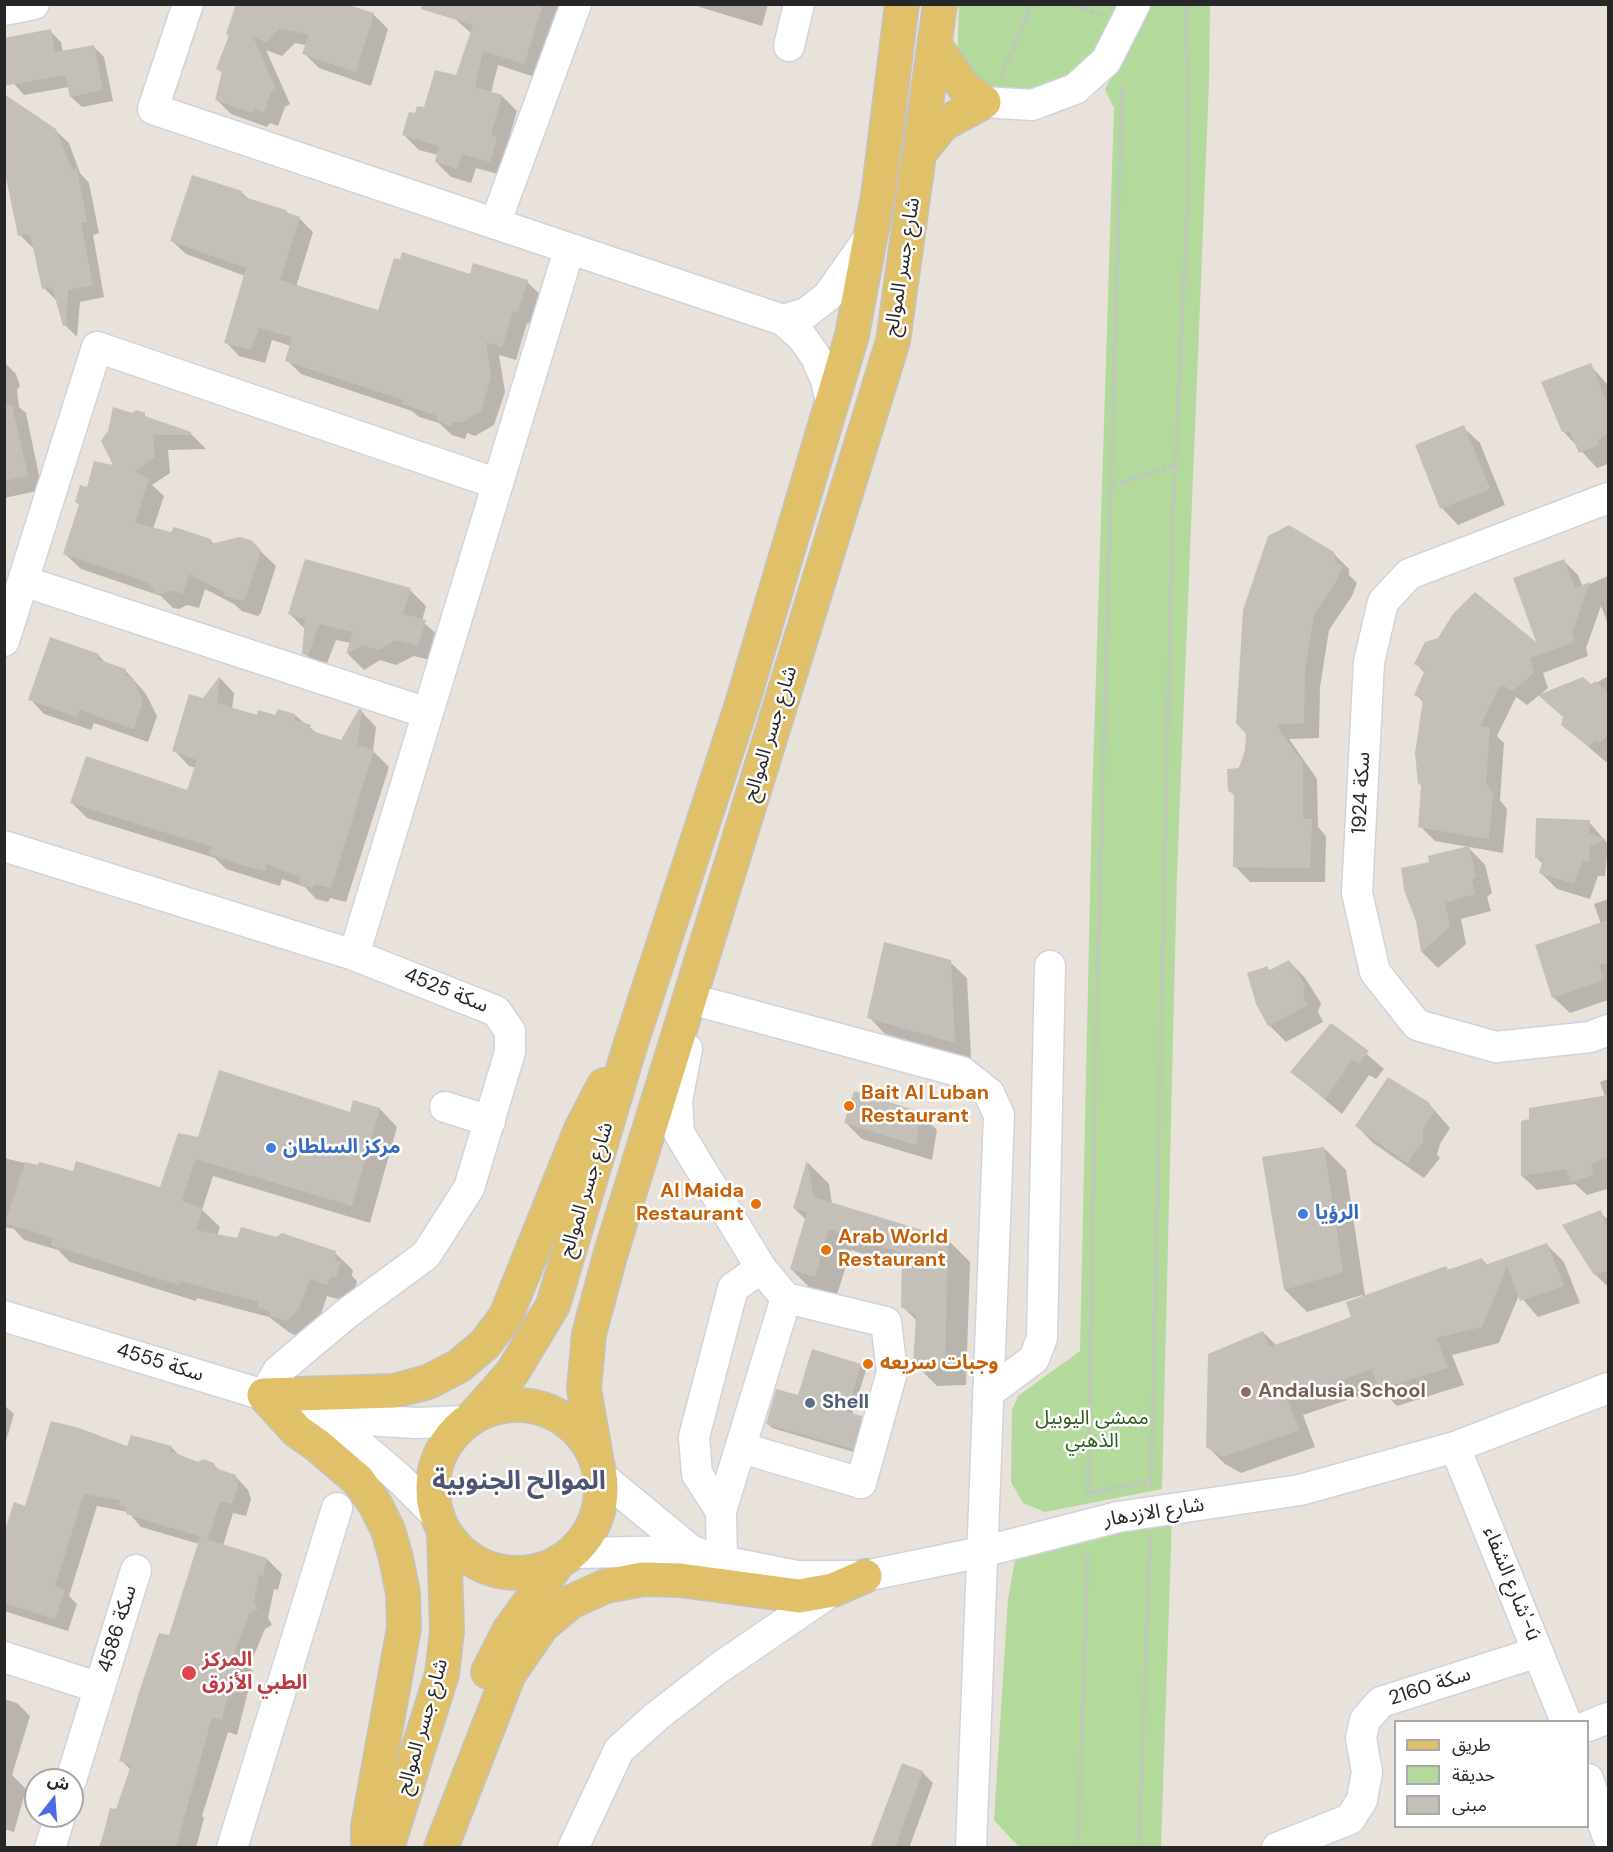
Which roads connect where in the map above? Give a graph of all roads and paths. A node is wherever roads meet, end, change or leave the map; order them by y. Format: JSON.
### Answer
{"nodes":[{"id":1,"x":34,"y":4,"type":"edge"},
{"id":2,"x":188,"y":4,"type":"edge"},
{"id":3,"x":576,"y":4,"type":"edge"},
{"id":4,"x":799,"y":4,"type":"edge"},
{"id":5,"x":902,"y":4,"type":"edge"},
{"id":6,"x":940,"y":4,"type":"edge"},
{"id":7,"x":1032,"y":4,"type":"edge"},
{"id":8,"x":1077,"y":4,"type":"edge"},
{"id":9,"x":1135,"y":4,"type":"edge"},
{"id":10,"x":1186,"y":4,"type":"edge"},
{"id":11,"x":4,"y":10,"type":"edge"},
{"id":12,"x":1107,"y":19,"type":"dead end"},
{"id":13,"x":789,"y":46,"type":"dead end"},
{"id":14,"x":936,"y":46,"type":"junction"},
{"id":15,"x":1122,"y":87,"type":"dead end"},
{"id":16,"x":987,"y":102,"type":"junction"},
{"id":17,"x":921,"y":152,"type":"junction"},
{"id":18,"x":495,"y":224,"type":"junction"},
{"id":19,"x":871,"y":235,"type":"junction"},
{"id":20,"x":569,"y":250,"type":"junction"},
{"id":21,"x":783,"y":320,"type":"junction"},
{"id":22,"x":832,"y":405,"type":"junction"},
{"id":23,"x":1175,"y":465,"type":"junction"},
{"id":24,"x":498,"y":484,"type":"junction"},
{"id":25,"x":1112,"y":486,"type":"junction"},
{"id":26,"x":1608,"y":498,"type":"edge"},
{"id":27,"x":23,"y":581,"type":"junction"},
{"id":28,"x":4,"y":641,"type":"edge"},
{"id":29,"x":428,"y":713,"type":"junction"},
{"id":30,"x":4,"y":846,"type":"edge"},
{"id":31,"x":717,"y":908,"type":"junction"},
{"id":32,"x":354,"y":955,"type":"junction"},
{"id":33,"x":1050,"y":966,"type":"dead end"},
{"id":34,"x":702,"y":1002,"type":"junction"},
{"id":35,"x":1608,"y":1030,"type":"edge"},
{"id":36,"x":630,"y":1046,"type":"junction"},
{"id":37,"x":445,"y":1107,"type":"dead end"},
{"id":38,"x":490,"y":1121,"type":"junction"},
{"id":39,"x":761,"y":1268,"type":"junction"},
{"id":40,"x":786,"y":1298,"type":"junction"},
{"id":41,"x":4,"y":1316,"type":"edge"},
{"id":42,"x":1608,"y":1388,"type":"edge"},
{"id":43,"x":988,"y":1393,"type":"junction"},
{"id":44,"x":264,"y":1395,"type":"junction"},
{"id":45,"x":315,"y":1413,"type":"junction"},
{"id":46,"x":470,"y":1419,"type":"junction"},
{"id":47,"x":1455,"y":1447,"type":"junction"},
{"id":48,"x":742,"y":1448,"type":"junction"},
{"id":49,"x":599,"y":1466,"type":"junction"},
{"id":50,"x":1152,"y":1481,"type":"junction"},
{"id":51,"x":337,"y":1508,"type":"dead end"},
{"id":52,"x":721,"y":1511,"type":"junction"},
{"id":53,"x":1151,"y":1512,"type":"junction"},
{"id":54,"x":440,"y":1524,"type":"junction"},
{"id":55,"x":692,"y":1551,"type":"junction"},
{"id":56,"x":982,"y":1552,"type":"junction"},
{"id":57,"x":1088,"y":1554,"type":"dead end"},
{"id":58,"x":565,"y":1558,"type":"junction"},
{"id":59,"x":722,"y":1561,"type":"junction"},
{"id":60,"x":136,"y":1570,"type":"dead end"},
{"id":61,"x":865,"y":1576,"type":"junction"},
{"id":62,"x":833,"y":1590,"type":"junction"},
{"id":63,"x":1538,"y":1652,"type":"junction"},
{"id":64,"x":4,"y":1657,"type":"edge"},
{"id":65,"x":100,"y":1688,"type":"junction"},
{"id":66,"x":1608,"y":1718,"type":"edge"},
{"id":67,"x":1565,"y":1720,"type":"edge"},
{"id":68,"x":1589,"y":1725,"type":"edge"},
{"id":69,"x":75,"y":1768,"type":"edge"},
{"id":70,"x":1589,"y":1785,"type":"edge"},
{"id":71,"x":56,"y":1828,"type":"edge"},
{"id":72,"x":1608,"y":1837,"type":"edge"},
{"id":73,"x":978,"y":1844,"type":"edge"},
{"id":74,"x":50,"y":1848,"type":"edge"},
{"id":75,"x":232,"y":1848,"type":"edge"},
{"id":76,"x":368,"y":1848,"type":"edge"},
{"id":77,"x":387,"y":1848,"type":"edge"},
{"id":78,"x":431,"y":1848,"type":"edge"},
{"id":79,"x":441,"y":1848,"type":"edge"},
{"id":80,"x":573,"y":1848,"type":"edge"},
{"id":81,"x":1078,"y":1848,"type":"edge"},
{"id":82,"x":1139,"y":1848,"type":"edge"},
{"id":83,"x":1277,"y":1848,"type":"edge"}],
"edges":[{"from":1,"to":11,"type":"street"},
{"from":2,"to":18,"type":"street"},
{"from":3,"to":18,"type":"street"},
{"from":4,"to":13,"type":"street"},
{"from":5,"to":19,"type":"main road","name":"شارع جسر الموالح"},
{"from":6,"to":14,"type":"main road","name":"شارع جسر الموالح"},
{"from":7,"to":16,"type":"path"},
{"from":8,"to":12,"type":"path"},
{"from":9,"to":16,"type":"street"},
{"from":10,"to":23,"type":"path"},
{"from":14,"to":16,"type":"main road"},
{"from":14,"to":17,"type":"main road","name":"شارع جسر الموالح"},
{"from":15,"to":25,"type":"path"},
{"from":16,"to":17,"type":"main road"},
{"from":17,"to":31,"type":"main road","name":"شارع جسر الموالح"},
{"from":18,"to":20,"type":"street"},
{"from":19,"to":21,"type":"street"},
{"from":19,"to":22,"type":"main road","name":"شارع جسر الموالح"},
{"from":20,"to":21,"type":"street"},
{"from":20,"to":24,"type":"street"},
{"from":21,"to":22,"type":"street"},
{"from":22,"to":36,"type":"main road","name":"شارع جسر الموالح"},
{"from":23,"to":25,"type":"path"},
{"from":23,"to":50,"type":"path"},
{"from":24,"to":27,"type":"street"},
{"from":24,"to":29,"type":"street"},
{"from":25,"to":50,"type":"path"},
{"from":26,"to":35,"type":"street","name":"سكة 1924"},
{"from":27,"to":28,"type":"street"},
{"from":27,"to":29,"type":"street"},
{"from":29,"to":32,"type":"street"},
{"from":30,"to":32,"type":"street","name":"سكة 4525"},
{"from":31,"to":34,"type":"street"},
{"from":31,"to":49,"type":"main road","name":"شارع جسر الموالح"},
{"from":32,"to":38,"type":"street","name":"سكة 4525"},
{"from":33,"to":43,"type":"street"},
{"from":34,"to":39,"type":"street"},
{"from":34,"to":43,"type":"street"},
{"from":36,"to":44,"type":"main road"},
{"from":36,"to":46,"type":"main road","name":"شارع جسر الموالح"},
{"from":37,"to":38,"type":"street"},
{"from":38,"to":44,"type":"street","name":"سكة 4525"},
{"from":39,"to":40,"type":"street"},
{"from":39,"to":52,"type":"street"},
{"from":40,"to":48,"type":"street"},
{"from":40,"to":48,"type":"street"},
{"from":41,"to":44,"type":"street","name":"سكة 4555"},
{"from":42,"to":47,"type":"street","name":"شارع الازدهار"},
{"from":43,"to":56,"type":"street"},
{"from":44,"to":45,"type":"street","name":"سكة 4555"},
{"from":44,"to":76,"type":"main road"},
{"from":45,"to":46,"type":"street","name":"سكة 4555"},
{"from":45,"to":54,"type":"street","name":"سكة 4555"},
{"from":46,"to":49,"type":"main road"},
{"from":46,"to":54,"type":"main road"},
{"from":47,"to":53,"type":"street","name":"شارع الازدهار"},
{"from":47,"to":63,"type":"street","name":"شارع الشفاء'-ú"},
{"from":48,"to":52,"type":"street"},
{"from":49,"to":55,"type":"street","name":"شارع الازدهار"},
{"from":49,"to":58,"type":"main road"},
{"from":50,"to":53,"type":"path"},
{"from":51,"to":75,"type":"street"},
{"from":52,"to":59,"type":"street"},
{"from":53,"to":56,"type":"street","name":"شارع الازدهار"},
{"from":53,"to":82,"type":"path"},
{"from":54,"to":58,"type":"main road"},
{"from":54,"to":77,"type":"main road","name":"شارع جسر الموالح"},
{"from":55,"to":58,"type":"street","name":"شارع الازدهار"},
{"from":55,"to":59,"type":"street","name":"شارع الازدهار"},
{"from":56,"to":61,"type":"street","name":"شارع الازدهار"},
{"from":56,"to":73,"type":"street"},
{"from":57,"to":81,"type":"path"},
{"from":58,"to":78,"type":"main road"},
{"from":59,"to":61,"type":"street","name":"شارع الازدهار"},
{"from":60,"to":65,"type":"street","name":"سكة 4586"},
{"from":61,"to":62,"type":"main road"},
{"from":62,"to":79,"type":"main road"},
{"from":62,"to":80,"type":"street"},
{"from":63,"to":67,"type":"street","name":"شارع الشفاء'-ú"},
{"from":63,"to":83,"type":"street","name":"سكة 2160"},
{"from":64,"to":65,"type":"street","name":"سكة 4586"},
{"from":65,"to":69,"type":"street","name":"سكة 4586"},
{"from":66,"to":68,"type":"street"},
{"from":70,"to":72,"type":"street"},
{"from":71,"to":74,"type":"street"}]}
